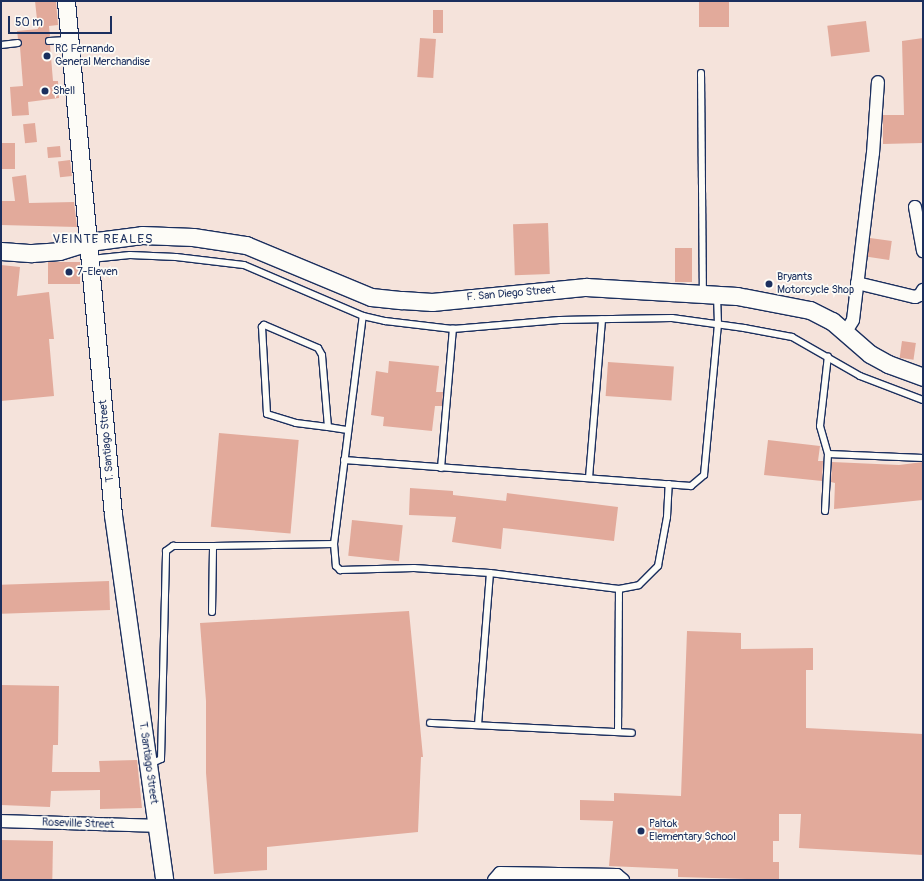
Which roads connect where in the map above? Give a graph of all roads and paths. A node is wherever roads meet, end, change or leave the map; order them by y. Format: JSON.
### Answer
{"nodes":[{"id":1,"x":66,"y":1,"type":"edge"},
{"id":2,"x":70,"y":40,"type":"junction"},
{"id":3,"x":49,"y":41,"type":"dead end"},
{"id":4,"x":18,"y":43,"type":"dead end"},
{"id":5,"x":1,"y":45,"type":"edge"},
{"id":6,"x":701,"y":73,"type":"dead end"},
{"id":7,"x":878,"y":82,"type":"dead end"},
{"id":8,"x":915,"y":207,"type":"dead end"},
{"id":9,"x":89,"y":242,"type":"junction"},
{"id":10,"x":114,"y":247,"type":"junction"},
{"id":11,"x":923,"y":250,"type":"edge"},
{"id":12,"x":1,"y":251,"type":"edge"},
{"id":13,"x":91,"y":259,"type":"junction"},
{"id":14,"x":857,"y":283,"type":"junction"},
{"id":15,"x":923,"y":290,"type":"edge"},
{"id":16,"x":710,"y":293,"type":"junction"},
{"id":17,"x":363,"y":316,"type":"junction"},
{"id":18,"x":602,"y":320,"type":"junction"},
{"id":19,"x":718,"y":324,"type":"junction"},
{"id":20,"x":453,"y":329,"type":"junction"},
{"id":21,"x":845,"y":333,"type":"junction"},
{"id":22,"x":828,"y":356,"type":"junction"},
{"id":23,"x":923,"y":377,"type":"edge"},
{"id":24,"x":923,"y":400,"type":"edge"},
{"id":25,"x":328,"y":427,"type":"junction"},
{"id":26,"x":348,"y":430,"type":"junction"},
{"id":27,"x":828,"y":454,"type":"junction"},
{"id":28,"x":923,"y":458,"type":"edge"},
{"id":29,"x":344,"y":460,"type":"junction"},
{"id":30,"x":441,"y":468,"type":"junction"},
{"id":31,"x":589,"y":478,"type":"junction"},
{"id":32,"x":669,"y":484,"type":"junction"},
{"id":33,"x":825,"y":511,"type":"dead end"},
{"id":34,"x":334,"y":544,"type":"junction"},
{"id":35,"x":213,"y":546,"type":"junction"},
{"id":36,"x":490,"y":573,"type":"junction"},
{"id":37,"x":620,"y":589,"type":"junction"},
{"id":38,"x":212,"y":612,"type":"dead end"},
{"id":39,"x":430,"y":723,"type":"dead end"},
{"id":40,"x":478,"y":725,"type":"junction"},
{"id":41,"x":618,"y":732,"type":"junction"},
{"id":42,"x":632,"y":733,"type":"dead end"},
{"id":43,"x":148,"y":765,"type":"junction"},
{"id":44,"x":1,"y":821,"type":"edge"},
{"id":45,"x":156,"y":826,"type":"junction"},
{"id":46,"x":620,"y":878,"type":"edge"},
{"id":47,"x":164,"y":880,"type":"edge"},
{"id":48,"x":494,"y":880,"type":"edge"}],
"edges":[{"from":1,"to":2,"type":"street","name":"T. Santiago Street"},
{"from":2,"to":3,"type":"lane"},
{"from":2,"to":9,"type":"street","name":"T. Santiago Street"},
{"from":4,"to":5,"type":"lane"},
{"from":6,"to":16,"type":"lane"},
{"from":7,"to":14,"type":"street"},
{"from":8,"to":11,"type":"street"},
{"from":9,"to":10,"type":"street","name":"F. San Diego Street"},
{"from":9,"to":12,"type":"street","name":"F. San Diego Street"},
{"from":9,"to":13,"type":"street","name":"T. Santiago Street"},
{"from":10,"to":13,"type":"lane"},
{"from":10,"to":16,"type":"street","name":"F. San Diego Street"},
{"from":10,"to":17,"type":"lane"},
{"from":13,"to":43,"type":"street","name":"T. Santiago Street"},
{"from":14,"to":15,"type":"street"},
{"from":14,"to":21,"type":"street"},
{"from":16,"to":19,"type":"lane"},
{"from":16,"to":21,"type":"street","name":"F. San Diego Street"},
{"from":17,"to":20,"type":"lane"},
{"from":17,"to":26,"type":"lane"},
{"from":18,"to":19,"type":"lane"},
{"from":18,"to":20,"type":"lane"},
{"from":18,"to":31,"type":"lane"},
{"from":19,"to":22,"type":"lane"},
{"from":19,"to":32,"type":"lane"},
{"from":20,"to":30,"type":"lane"},
{"from":21,"to":23,"type":"street","name":"F. San Diego Street"},
{"from":22,"to":24,"type":"lane"},
{"from":22,"to":27,"type":"lane"},
{"from":25,"to":25,"type":"lane"},
{"from":25,"to":26,"type":"lane"},
{"from":26,"to":29,"type":"lane"},
{"from":27,"to":28,"type":"lane"},
{"from":27,"to":33,"type":"lane"},
{"from":29,"to":30,"type":"lane"},
{"from":29,"to":34,"type":"lane"},
{"from":30,"to":31,"type":"lane"},
{"from":31,"to":32,"type":"lane"},
{"from":32,"to":37,"type":"lane"},
{"from":34,"to":35,"type":"lane"},
{"from":34,"to":36,"type":"lane"},
{"from":35,"to":38,"type":"lane"},
{"from":35,"to":43,"type":"lane"},
{"from":36,"to":37,"type":"lane"},
{"from":36,"to":40,"type":"lane"},
{"from":37,"to":41,"type":"lane"},
{"from":39,"to":40,"type":"lane"},
{"from":40,"to":41,"type":"lane"},
{"from":41,"to":42,"type":"lane"},
{"from":43,"to":45,"type":"street","name":"T. Santiago Street"},
{"from":44,"to":45,"type":"street","name":"Roseville Street"},
{"from":45,"to":47,"type":"street","name":"T. Santiago Street"},
{"from":46,"to":48,"type":"street"}]}
